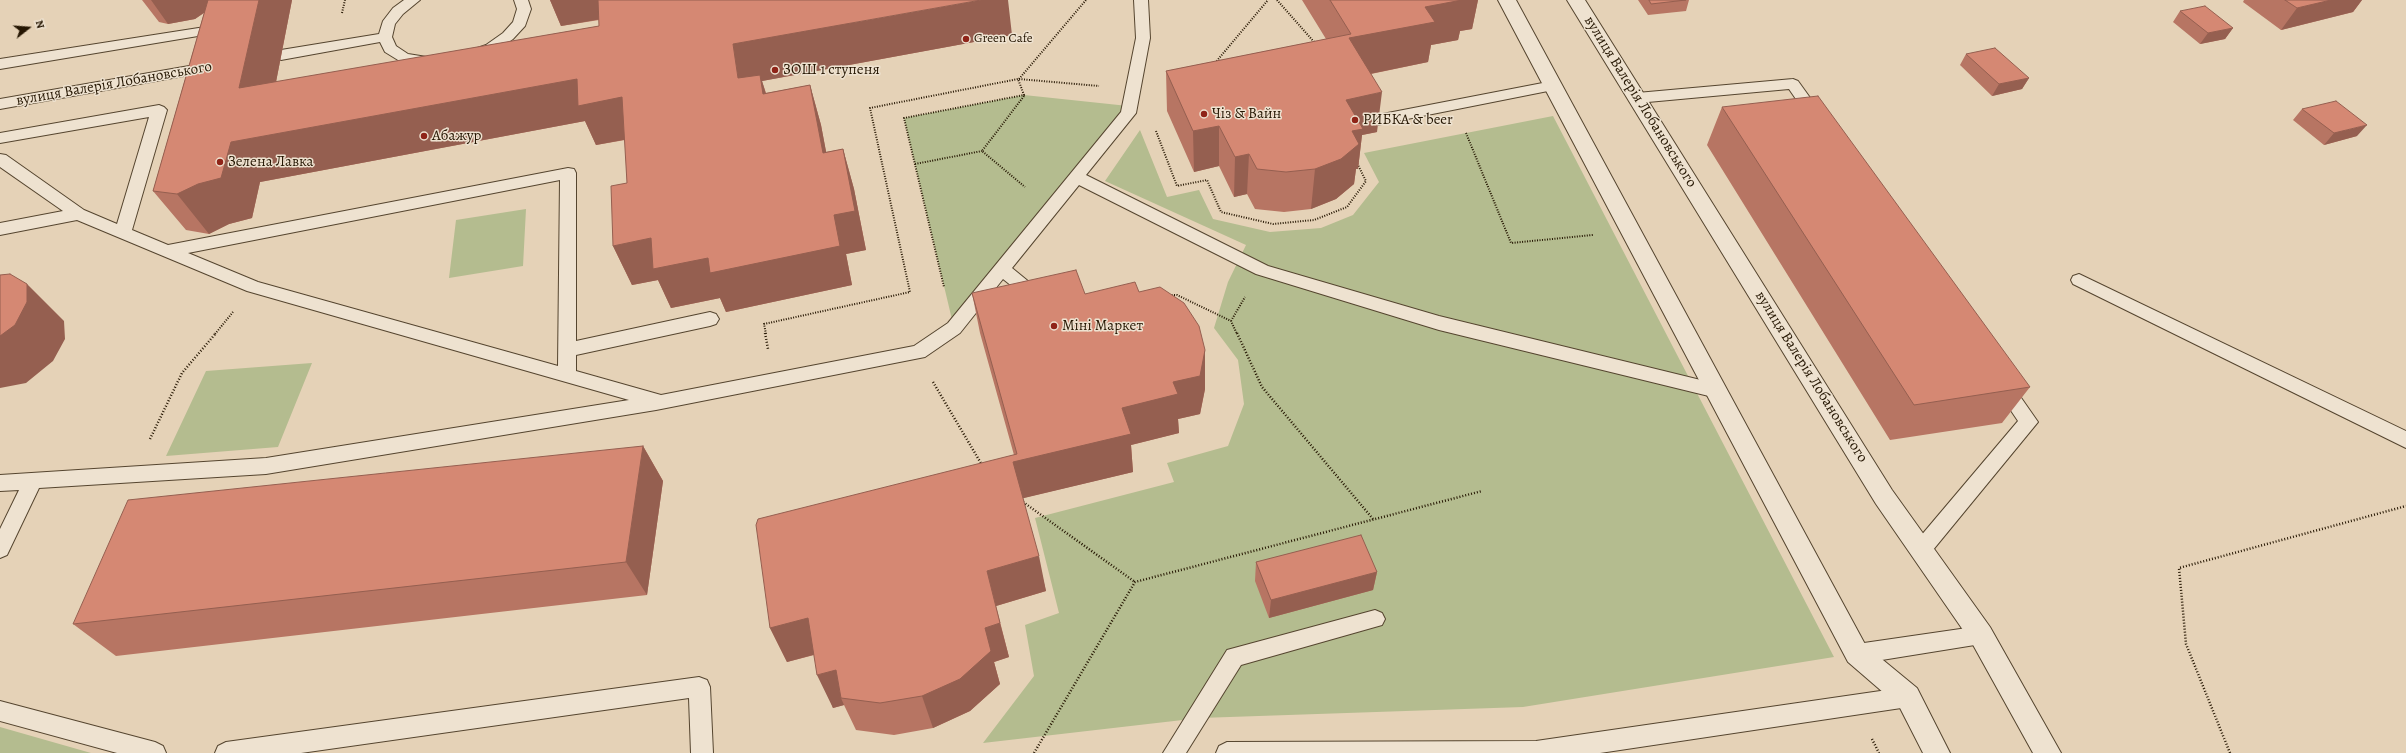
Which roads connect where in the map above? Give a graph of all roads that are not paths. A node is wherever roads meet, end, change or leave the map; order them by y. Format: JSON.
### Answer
{"nodes":[{"id":1,"x":413,"y":0,"type":"edge"},
{"id":2,"x":521,"y":0,"type":"edge"},
{"id":3,"x":1141,"y":0,"type":"edge"},
{"id":4,"x":1507,"y":0,"type":"edge"},
{"id":5,"x":1576,"y":0,"type":"edge"},
{"id":6,"x":205,"y":31,"type":"edge"},
{"id":7,"x":385,"y":37,"type":"junction"},
{"id":8,"x":281,"y":55,"type":"dead end"},
{"id":9,"x":0,"y":64,"type":"edge"},
{"id":10,"x":229,"y":64,"type":"edge"},
{"id":11,"x":1553,"y":86,"type":"junction"},
{"id":12,"x":1637,"y":98,"type":"junction"},
{"id":13,"x":0,"y":104,"type":"edge"},
{"id":14,"x":1367,"y":122,"type":"edge"},
{"id":15,"x":1825,"y":129,"type":"edge"},
{"id":16,"x":0,"y":138,"type":"edge"},
{"id":17,"x":0,"y":159,"type":"edge"},
{"id":18,"x":1076,"y":177,"type":"junction"},
{"id":19,"x":78,"y":214,"type":"junction"},
{"id":20,"x":0,"y":228,"type":"edge"},
{"id":21,"x":123,"y":233,"type":"junction"},
{"id":22,"x":167,"y":251,"type":"junction"},
{"id":23,"x":1002,"y":268,"type":"junction"},
{"id":24,"x":2079,"y":280,"type":"dead end"},
{"id":25,"x":1049,"y":308,"type":"edge"},
{"id":26,"x":710,"y":318,"type":"dead end"},
{"id":27,"x":568,"y":350,"type":"junction"},
{"id":28,"x":1992,"y":370,"type":"edge"},
{"id":29,"x":567,"y":376,"type":"junction"},
{"id":30,"x":1717,"y":391,"type":"junction"},
{"id":31,"x":661,"y":402,"type":"junction"},
{"id":32,"x":2406,"y":440,"type":"edge"},
{"id":33,"x":33,"y":481,"type":"junction"},
{"id":34,"x":0,"y":483,"type":"edge"},
{"id":35,"x":0,"y":549,"type":"edge"},
{"id":36,"x":1921,"y":550,"type":"junction"},
{"id":37,"x":1375,"y":619,"type":"dead end"},
{"id":38,"x":1981,"y":635,"type":"junction"},
{"id":39,"x":1857,"y":654,"type":"junction"},
{"id":40,"x":1908,"y":697,"type":"junction"},
{"id":41,"x":0,"y":711,"type":"edge"},
{"id":42,"x":1624,"y":746,"type":"edge"},
{"id":43,"x":155,"y":753,"type":"edge"},
{"id":44,"x":226,"y":753,"type":"edge"},
{"id":45,"x":702,"y":753,"type":"edge"},
{"id":46,"x":1174,"y":753,"type":"edge"},
{"id":47,"x":1227,"y":753,"type":"edge"},
{"id":48,"x":1937,"y":753,"type":"edge"},
{"id":49,"x":2048,"y":753,"type":"edge"}],
"edges":[{"from":1,"to":7,"type":"lane"},
{"from":2,"to":7,"type":"lane"},
{"from":3,"to":18,"type":"lane"},
{"from":4,"to":11,"type":"street"},
{"from":5,"to":12,"type":"street","name":"вулиця Валерія Лобановського"},
{"from":6,"to":9,"type":"lane"},
{"from":7,"to":8,"type":"lane"},
{"from":10,"to":13,"type":"lane","name":"вулиця Валерія Лобановського"},
{"from":11,"to":14,"type":"lane"},
{"from":11,"to":30,"type":"street"},
{"from":12,"to":15,"type":"lane"},
{"from":12,"to":36,"type":"street","name":"вулиця Валерія Лобановського"},
{"from":16,"to":21,"type":"lane"},
{"from":17,"to":19,"type":"lane"},
{"from":18,"to":23,"type":"lane"},
{"from":18,"to":30,"type":"lane"},
{"from":19,"to":20,"type":"lane"},
{"from":19,"to":21,"type":"lane"},
{"from":21,"to":22,"type":"lane"},
{"from":22,"to":27,"type":"lane"},
{"from":22,"to":29,"type":"lane"},
{"from":23,"to":25,"type":"lane"},
{"from":23,"to":31,"type":"lane"},
{"from":24,"to":32,"type":"lane"},
{"from":26,"to":27,"type":"lane"},
{"from":27,"to":29,"type":"lane"},
{"from":28,"to":36,"type":"lane"},
{"from":29,"to":31,"type":"lane"},
{"from":30,"to":39,"type":"street"},
{"from":31,"to":33,"type":"lane"},
{"from":33,"to":34,"type":"lane"},
{"from":33,"to":35,"type":"lane"},
{"from":36,"to":38,"type":"street","name":"вулиця Валерія Лобановського"},
{"from":37,"to":46,"type":"lane"},
{"from":38,"to":39,"type":"lane"},
{"from":38,"to":49,"type":"street","name":"вулиця Валерія Лобановського"},
{"from":39,"to":40,"type":"street"},
{"from":40,"to":42,"type":"lane"},
{"from":40,"to":48,"type":"street"},
{"from":41,"to":43,"type":"lane"},
{"from":42,"to":47,"type":"lane"},
{"from":44,"to":45,"type":"lane"}]}
